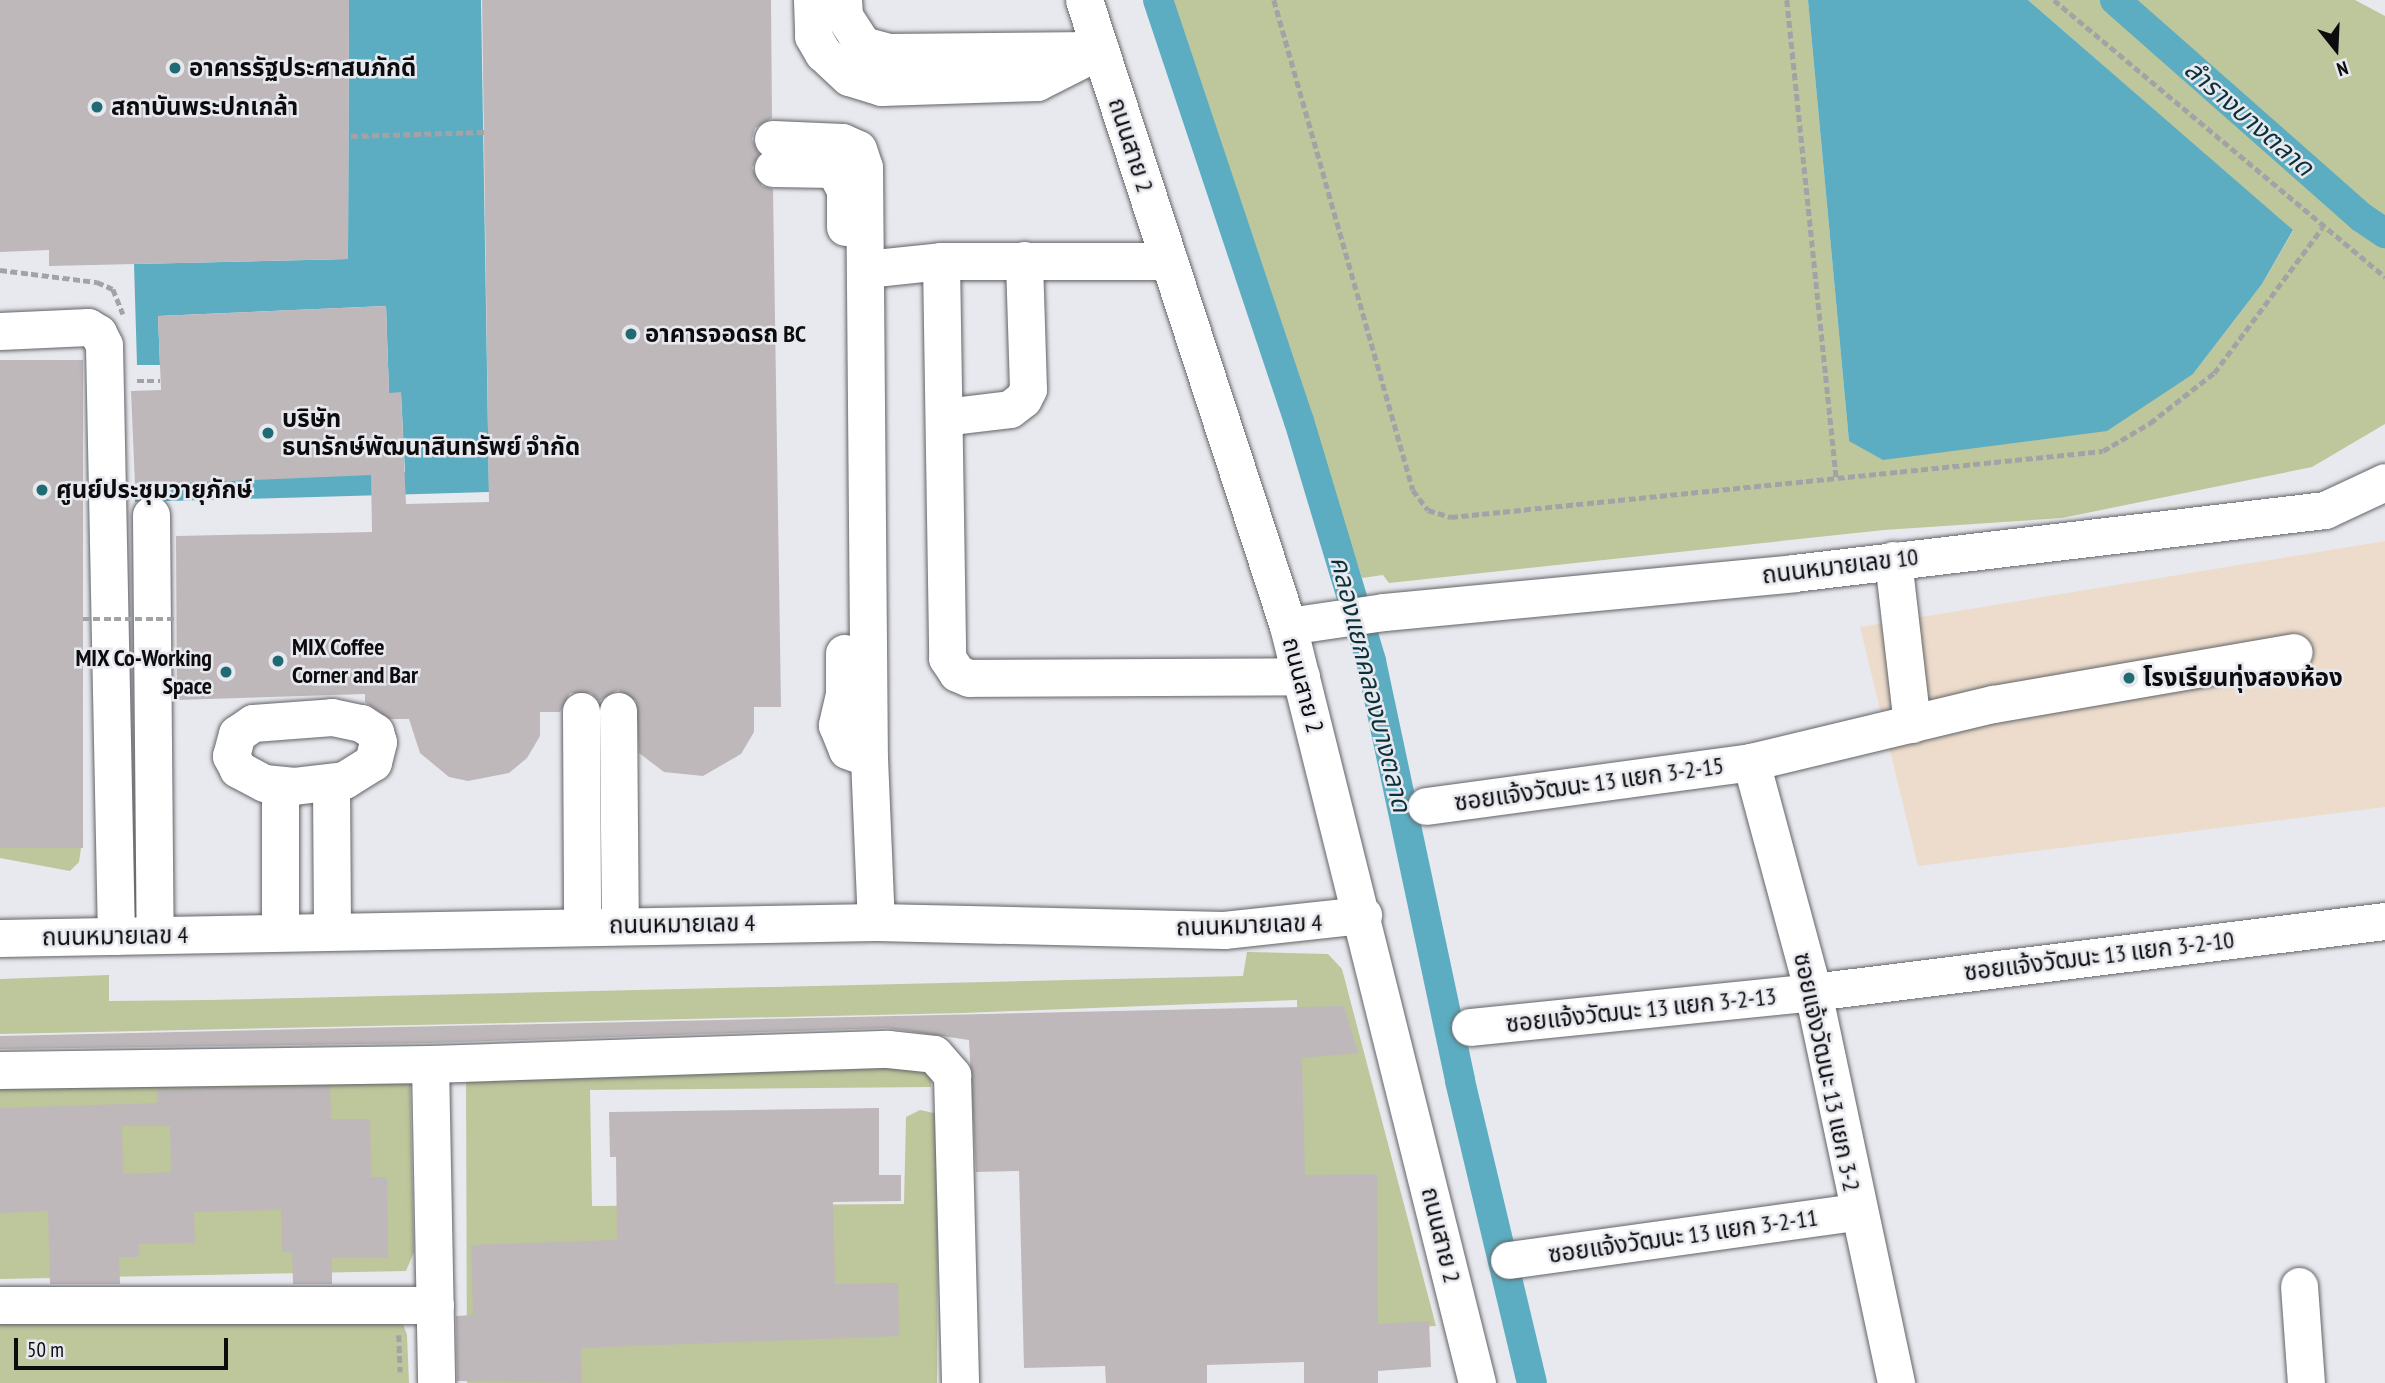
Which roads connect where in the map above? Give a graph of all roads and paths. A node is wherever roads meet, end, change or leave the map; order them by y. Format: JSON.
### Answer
{"nodes":[{"id":1,"x":1084,"y":0,"type":"edge"},
{"id":2,"x":1274,"y":0,"type":"edge"},
{"id":3,"x":1787,"y":0,"type":"edge"},
{"id":4,"x":2054,"y":0,"type":"edge"},
{"id":5,"x":822,"y":4,"type":"edge"},
{"id":6,"x":1101,"y":50,"type":"junction"},
{"id":7,"x":484,"y":132,"type":"dead end"},
{"id":8,"x":351,"y":136,"type":"dead end"},
{"id":9,"x":2322,"y":228,"type":"junction"},
{"id":10,"x":1024,"y":260,"type":"junction"},
{"id":11,"x":942,"y":261,"type":"junction"},
{"id":12,"x":1169,"y":261,"type":"junction"},
{"id":13,"x":866,"y":269,"type":"junction"},
{"id":14,"x":2385,"y":277,"type":"edge"},
{"id":15,"x":0,"y":331,"type":"edge"},
{"id":16,"x":944,"y":417,"type":"junction"},
{"id":17,"x":1836,"y":478,"type":"junction"},
{"id":18,"x":2385,"y":482,"type":"edge"},
{"id":19,"x":151,"y":515,"type":"dead end"},
{"id":20,"x":1893,"y":560,"type":"junction"},
{"id":21,"x":83,"y":619,"type":"dead end"},
{"id":22,"x":176,"y":620,"type":"dead end"},
{"id":23,"x":1288,"y":626,"type":"junction"},
{"id":24,"x":2294,"y":652,"type":"dead end"},
{"id":25,"x":1300,"y":676,"type":"junction"},
{"id":26,"x":582,"y":711,"type":"dead end"},
{"id":27,"x":618,"y":711,"type":"dead end"},
{"id":28,"x":1899,"y":727,"type":"junction"},
{"id":29,"x":869,"y":758,"type":"junction"},
{"id":30,"x":1751,"y":762,"type":"junction"},
{"id":31,"x":331,"y":784,"type":"junction"},
{"id":32,"x":280,"y":785,"type":"junction"},
{"id":33,"x":1426,"y":806,"type":"dead end"},
{"id":34,"x":1363,"y":915,"type":"junction"},
{"id":35,"x":2385,"y":921,"type":"edge"},
{"id":36,"x":876,"y":922,"type":"junction"},
{"id":37,"x":620,"y":925,"type":"junction"},
{"id":38,"x":582,"y":926,"type":"junction"},
{"id":39,"x":332,"y":931,"type":"junction"},
{"id":40,"x":280,"y":932,"type":"junction"},
{"id":41,"x":155,"y":934,"type":"junction"},
{"id":42,"x":116,"y":936,"type":"junction"},
{"id":43,"x":0,"y":938,"type":"edge"},
{"id":44,"x":1813,"y":992,"type":"junction"},
{"id":45,"x":1470,"y":1027,"type":"dead end"},
{"id":46,"x":430,"y":1064,"type":"junction"},
{"id":47,"x":0,"y":1070,"type":"edge"},
{"id":48,"x":1857,"y":1212,"type":"junction"},
{"id":49,"x":1509,"y":1260,"type":"dead end"},
{"id":50,"x":2299,"y":1286,"type":"dead end"},
{"id":51,"x":435,"y":1304,"type":"junction"},
{"id":52,"x":0,"y":1305,"type":"edge"},
{"id":53,"x":436,"y":1383,"type":"edge"},
{"id":54,"x":960,"y":1383,"type":"edge"},
{"id":55,"x":1477,"y":1383,"type":"edge"},
{"id":56,"x":1896,"y":1383,"type":"edge"},
{"id":57,"x":2306,"y":1383,"type":"edge"}],
"edges":[{"from":1,"to":6,"type":"street","name":"ถนนสาย 2"},
{"from":2,"to":17,"type":"path"},
{"from":3,"to":17,"type":"path"},
{"from":4,"to":9,"type":"path"},
{"from":5,"to":6,"type":"street"},
{"from":6,"to":12,"type":"street","name":"ถนนสาย 2"},
{"from":7,"to":8,"type":"path"},
{"from":9,"to":14,"type":"path"},
{"from":9,"to":17,"type":"path"},
{"from":10,"to":11,"type":"street"},
{"from":10,"to":12,"type":"street"},
{"from":10,"to":16,"type":"street"},
{"from":11,"to":13,"type":"street"},
{"from":11,"to":16,"type":"street"},
{"from":12,"to":23,"type":"street","name":"ถนนสาย 2"},
{"from":13,"to":29,"type":"street"},
{"from":13,"to":29,"type":"street"},
{"from":15,"to":42,"type":"street"},
{"from":16,"to":25,"type":"street"},
{"from":18,"to":20,"type":"street","name":"ถนนหมายเลข 10"},
{"from":19,"to":41,"type":"street"},
{"from":20,"to":23,"type":"street","name":"ถนนหมายเลข 10"},
{"from":20,"to":28,"type":"street"},
{"from":21,"to":22,"type":"path","bridge":true},
{"from":23,"to":25,"type":"street","name":"ถนนสาย 2"},
{"from":24,"to":28,"type":"street","name":"ซอยแจ้งวัฒนะ 13 แยก 3-2-15"},
{"from":25,"to":34,"type":"street","name":"ถนนสาย 2"},
{"from":26,"to":38,"type":"street"},
{"from":27,"to":37,"type":"street"},
{"from":28,"to":30,"type":"street","name":"ซอยแจ้งวัฒนะ 13 แยก 3-2-15"},
{"from":29,"to":36,"type":"street"},
{"from":30,"to":33,"type":"street","name":"ซอยแจ้งวัฒนะ 13 แยก 3-2-15"},
{"from":30,"to":44,"type":"street","name":"ซอยแจ้งวัฒนะ 13 แยก 3-2"},
{"from":31,"to":32,"type":"street"},
{"from":31,"to":32,"type":"street"},
{"from":31,"to":39,"type":"street"},
{"from":32,"to":40,"type":"street"},
{"from":34,"to":36,"type":"street","name":"ถนนหมายเลข 4"},
{"from":34,"to":55,"type":"street","name":"ถนนสาย 2"},
{"from":35,"to":44,"type":"street","name":"ซอยแจ้งวัฒนะ 13 แยก 3-2-10"},
{"from":36,"to":37,"type":"street","name":"ถนนหมายเลข 4"},
{"from":37,"to":38,"type":"street","name":"ถนนหมายเลข 4"},
{"from":38,"to":39,"type":"street","name":"ถนนหมายเลข 4"},
{"from":39,"to":40,"type":"street","name":"ถนนหมายเลข 4"},
{"from":40,"to":41,"type":"street","name":"ถนนหมายเลข 4"},
{"from":41,"to":42,"type":"street","name":"ถนนหมายเลข 4"},
{"from":42,"to":43,"type":"street","name":"ถนนหมายเลข 4"},
{"from":44,"to":45,"type":"street","name":"ซอยแจ้งวัฒนะ 13 แยก 3-2-13"},
{"from":44,"to":48,"type":"street","name":"ซอยแจ้งวัฒนะ 13 แยก 3-2"},
{"from":46,"to":47,"type":"street"},
{"from":46,"to":51,"type":"street"},
{"from":46,"to":54,"type":"street"},
{"from":48,"to":49,"type":"street","name":"ซอยแจ้งวัฒนะ 13 แยก 3-2-11"},
{"from":48,"to":56,"type":"street","name":"ซอยแจ้งวัฒนะ 13 แยก 3-2"},
{"from":50,"to":57,"type":"street"},
{"from":51,"to":52,"type":"street"},
{"from":51,"to":53,"type":"street"}]}
